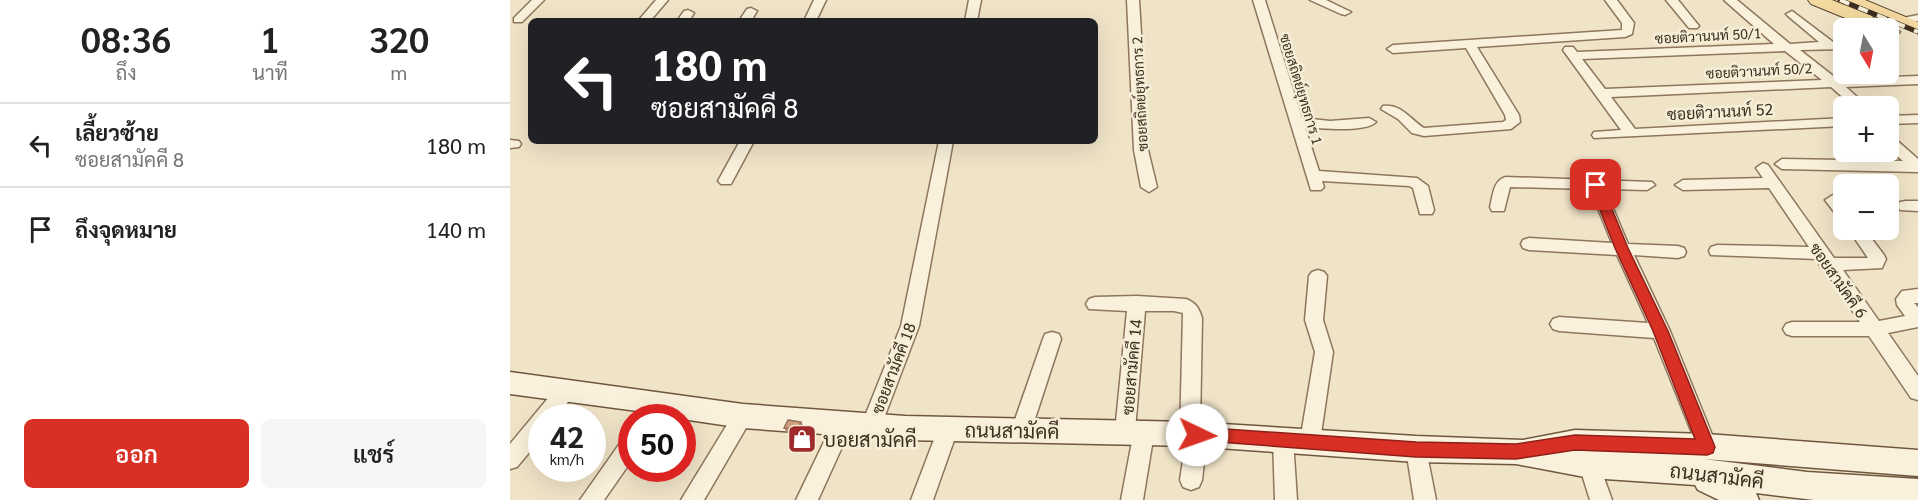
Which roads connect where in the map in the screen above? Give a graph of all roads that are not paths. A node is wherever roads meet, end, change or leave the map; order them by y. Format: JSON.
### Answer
{"nodes":[{"id":1,"x":538,"y":0,"type":"edge"},
{"id":2,"x":662,"y":0,"type":"edge"},
{"id":3,"x":820,"y":0,"type":"edge"},
{"id":4,"x":975,"y":0,"type":"edge"},
{"id":5,"x":1133,"y":0,"type":"edge"},
{"id":6,"x":1259,"y":0,"type":"edge"},
{"id":7,"x":1316,"y":0,"type":"edge"},
{"id":8,"x":1611,"y":0,"type":"edge"},
{"id":9,"x":1672,"y":0,"type":"edge"},
{"id":10,"x":1730,"y":0,"type":"edge"},
{"id":11,"x":1817,"y":0,"type":"edge"},
{"id":12,"x":1850,"y":0,"type":"edge"},
{"id":13,"x":1344,"y":12,"type":"dead end"},
{"id":14,"x":1792,"y":14,"type":"dead end"},
{"id":15,"x":647,"y":18,"type":"edge"},
{"id":16,"x":811,"y":18,"type":"edge"},
{"id":17,"x":972,"y":18,"type":"edge"},
{"id":18,"x":1870,"y":18,"type":"edge"},
{"id":19,"x":1882,"y":18,"type":"edge"},
{"id":20,"x":518,"y":20,"type":"dead end"},
{"id":21,"x":1694,"y":26,"type":"dead end"},
{"id":22,"x":1899,"y":28,"type":"edge"},
{"id":23,"x":1918,"y":42,"type":"edge"},
{"id":24,"x":1469,"y":43,"type":"junction"},
{"id":25,"x":1833,"y":43,"type":"edge"},
{"id":26,"x":1564,"y":44,"type":"dead end"},
{"id":27,"x":1785,"y":46,"type":"junction"},
{"id":28,"x":1833,"y":46,"type":"edge"},
{"id":29,"x":1393,"y":49,"type":"dead end"},
{"id":30,"x":1574,"y":56,"type":"junction"},
{"id":31,"x":1918,"y":80,"type":"edge"},
{"id":32,"x":1831,"y":82,"type":"junction"},
{"id":33,"x":1602,"y":93,"type":"junction"},
{"id":34,"x":1848,"y":96,"type":"edge"},
{"id":35,"x":1388,"y":109,"type":"dead end"},
{"id":36,"x":1918,"y":119,"type":"edge"},
{"id":37,"x":1899,"y":120,"type":"edge"},
{"id":38,"x":1298,"y":122,"type":"junction"},
{"id":39,"x":1369,"y":122,"type":"dead end"},
{"id":40,"x":1833,"y":123,"type":"edge"},
{"id":41,"x":1631,"y":133,"type":"junction"},
{"id":42,"x":1599,"y":135,"type":"dead end"},
{"id":43,"x":745,"y":144,"type":"edge"},
{"id":44,"x":945,"y":144,"type":"edge"},
{"id":45,"x":1899,"y":150,"type":"edge"},
{"id":46,"x":1782,"y":164,"type":"dead end"},
{"id":47,"x":1918,"y":166,"type":"edge"},
{"id":48,"x":1762,"y":168,"type":"dead end"},
{"id":49,"x":726,"y":181,"type":"dead end"},
{"id":50,"x":1773,"y":183,"type":"junction"},
{"id":51,"x":1596,"y":185,"type":"junction"},
{"id":52,"x":1647,"y":185,"type":"dead end"},
{"id":53,"x":1683,"y":185,"type":"dead end"},
{"id":54,"x":1149,"y":187,"type":"dead end"},
{"id":55,"x":1497,"y":207,"type":"dead end"},
{"id":56,"x":1426,"y":210,"type":"dead end"},
{"id":57,"x":1864,"y":240,"type":"edge"},
{"id":58,"x":1529,"y":244,"type":"dead end"},
{"id":59,"x":1622,"y":248,"type":"junction"},
{"id":60,"x":1717,"y":251,"type":"dead end"},
{"id":61,"x":1678,"y":252,"type":"dead end"},
{"id":62,"x":1823,"y":258,"type":"junction"},
{"id":63,"x":1318,"y":276,"type":"dead end"},
{"id":64,"x":1918,"y":296,"type":"edge"},
{"id":65,"x":1137,"y":303,"type":"junction"},
{"id":66,"x":1095,"y":304,"type":"dead end"},
{"id":67,"x":1559,"y":324,"type":"dead end"},
{"id":68,"x":1873,"y":329,"type":"junction"},
{"id":69,"x":1792,"y":330,"type":"dead end"},
{"id":70,"x":1661,"y":331,"type":"junction"},
{"id":71,"x":1052,"y":339,"type":"dead end"},
{"id":72,"x":510,"y":383,"type":"edge"},
{"id":73,"x":566,"y":391,"type":"junction"},
{"id":74,"x":1918,"y":392,"type":"edge"},
{"id":75,"x":556,"y":404,"type":"edge"},
{"id":76,"x":627,"y":404,"type":"edge"},
{"id":77,"x":696,"y":413,"type":"edge"},
{"id":78,"x":743,"y":416,"type":"junction"},
{"id":79,"x":843,"y":423,"type":"junction"},
{"id":80,"x":871,"y":426,"type":"junction"},
{"id":81,"x":948,"y":429,"type":"junction"},
{"id":82,"x":1022,"y":431,"type":"junction"},
{"id":83,"x":1135,"y":433,"type":"junction"},
{"id":84,"x":1193,"y":434,"type":"junction"},
{"id":85,"x":528,"y":438,"type":"edge"},
{"id":86,"x":1297,"y":440,"type":"junction"},
{"id":87,"x":1707,"y":447,"type":"junction"},
{"id":88,"x":1416,"y":449,"type":"junction"},
{"id":89,"x":1516,"y":451,"type":"junction"},
{"id":90,"x":1761,"y":452,"type":"junction"},
{"id":91,"x":1794,"y":456,"type":"junction"},
{"id":92,"x":510,"y":460,"type":"edge"},
{"id":93,"x":618,"y":462,"type":"edge"},
{"id":94,"x":1918,"y":463,"type":"edge"},
{"id":95,"x":1590,"y":465,"type":"junction"},
{"id":96,"x":1676,"y":469,"type":"junction"},
{"id":97,"x":1191,"y":480,"type":"dead end"},
{"id":98,"x":1794,"y":492,"type":"edge"},
{"id":99,"x":1918,"y":493,"type":"edge"},
{"id":100,"x":591,"y":500,"type":"edge"},
{"id":101,"x":692,"y":500,"type":"edge"},
{"id":102,"x":807,"y":500,"type":"edge"},
{"id":103,"x":922,"y":500,"type":"edge"},
{"id":104,"x":1132,"y":500,"type":"edge"},
{"id":105,"x":1286,"y":500,"type":"edge"},
{"id":106,"x":1425,"y":500,"type":"edge"},
{"id":107,"x":1601,"y":500,"type":"edge"},
{"id":108,"x":1744,"y":500,"type":"edge"}],
"edges":[{"from":1,"to":20,"type":"street"},
{"from":2,"to":15,"type":"street"},
{"from":3,"to":16,"type":"street"},
{"from":4,"to":17,"type":"street"},
{"from":5,"to":54,"type":"street","name":"ซอยสถิตย์ยุทธการ 2"},
{"from":6,"to":38,"type":"street","name":"ซอยสถิตย์ยุทธการ 1"},
{"from":7,"to":13,"type":"street"},
{"from":8,"to":24,"type":"street"},
{"from":9,"to":21,"type":"street"},
{"from":10,"to":27,"type":"street"},
{"from":11,"to":18,"type":"main road"},
{"from":12,"to":19,"type":"main road"},
{"from":14,"to":25,"type":"street"},
{"from":22,"to":23,"type":"main road"},
{"from":24,"to":29,"type":"street"},
{"from":24,"to":35,"type":"street"},
{"from":26,"to":30,"type":"street"},
{"from":27,"to":28,"type":"street","name":"ซอยติวานนท์ 50/1"},
{"from":27,"to":30,"type":"street","name":"ซอยติวานนท์ 50/1"},
{"from":27,"to":32,"type":"street"},
{"from":30,"to":33,"type":"street"},
{"from":31,"to":32,"type":"street","name":"ซอยติวานนท์ 50/2"},
{"from":32,"to":33,"type":"street","name":"ซอยติวานนท์ 50/2"},
{"from":32,"to":34,"type":"street"},
{"from":33,"to":41,"type":"street"},
{"from":36,"to":37,"type":"street"},
{"from":38,"to":39,"type":"street"},
{"from":38,"to":56,"type":"street","name":"ซอยสถิตย์ยุทธการ 1"},
{"from":40,"to":41,"type":"street","name":"ซอยติวานนท์ 52"},
{"from":41,"to":42,"type":"street","name":"ซอยติวานนท์ 52"},
{"from":43,"to":49,"type":"street"},
{"from":44,"to":80,"type":"street","name":"ซอยสามัคคี 18"},
{"from":45,"to":47,"type":"street"},
{"from":46,"to":47,"type":"street"},
{"from":48,"to":50,"type":"street","name":"ซอยสามัคคี 6"},
{"from":50,"to":53,"type":"street"},
{"from":50,"to":62,"type":"street","name":"ซอยสามัคคี 6"},
{"from":51,"to":52,"type":"street"},
{"from":51,"to":55,"type":"street"},
{"from":51,"to":59,"type":"street"},
{"from":57,"to":62,"type":"street"},
{"from":58,"to":59,"type":"street"},
{"from":59,"to":61,"type":"street"},
{"from":59,"to":70,"type":"street"},
{"from":60,"to":62,"type":"street"},
{"from":62,"to":68,"type":"street","name":"ซอยสามัคคี 6"},
{"from":63,"to":86,"type":"street"},
{"from":64,"to":68,"type":"street"},
{"from":65,"to":66,"type":"street"},
{"from":65,"to":83,"type":"street","name":"ซอยสามัคคี 14"},
{"from":65,"to":84,"type":"street"},
{"from":67,"to":70,"type":"street"},
{"from":68,"to":69,"type":"street"},
{"from":68,"to":74,"type":"street","name":"ซอยสามัคคี 6"},
{"from":70,"to":87,"type":"street"},
{"from":71,"to":82,"type":"street"},
{"from":72,"to":73,"type":"main road","name":"ถนนสามัคคี"},
{"from":73,"to":75,"type":"street"},
{"from":73,"to":76,"type":"main road","name":"ถนนสามัคคี"},
{"from":77,"to":78,"type":"main road","name":"ถนนสามัคคี"},
{"from":78,"to":79,"type":"main road","name":"ถนนสามัคคี"},
{"from":78,"to":101,"type":"street"},
{"from":79,"to":80,"type":"main road","name":"ถนนสามัคคี"},
{"from":79,"to":102,"type":"street"},
{"from":80,"to":81,"type":"main road","name":"ถนนสามัคคี"},
{"from":81,"to":82,"type":"main road","name":"ถนนสามัคคี"},
{"from":81,"to":103,"type":"street"},
{"from":82,"to":83,"type":"main road","name":"ถนนสามัคคี"},
{"from":83,"to":84,"type":"main road","name":"ถนนสามัคคี"},
{"from":83,"to":104,"type":"street","name":"ซอยสามัคคี 14"},
{"from":84,"to":86,"type":"main road","name":"ถนนสามัคคี"},
{"from":84,"to":97,"type":"street"},
{"from":85,"to":92,"type":"street"},
{"from":86,"to":88,"type":"main road","name":"ถนนสามัคคี"},
{"from":86,"to":105,"type":"street"},
{"from":87,"to":89,"type":"main road","name":"ถนนสามัคคี"},
{"from":87,"to":90,"type":"main road","name":"ถนนสามัคคี"},
{"from":88,"to":89,"type":"main road","name":"ถนนสามัคคี"},
{"from":88,"to":106,"type":"street"},
{"from":89,"to":95,"type":"main road","name":"ถนนสามัคคี"},
{"from":90,"to":91,"type":"main road","name":"ถนนสามัคคี"},
{"from":90,"to":98,"type":"main road"},
{"from":91,"to":94,"type":"main road","name":"ถนนสามัคคี"},
{"from":91,"to":98,"type":"main road"},
{"from":93,"to":100,"type":"street"},
{"from":95,"to":96,"type":"main road","name":"ถนนสามัคคี"},
{"from":95,"to":107,"type":"street"},
{"from":96,"to":98,"type":"main road","name":"ถนนสามัคคี"},
{"from":96,"to":108,"type":"main road"},
{"from":98,"to":99,"type":"main road","name":"ถนนสามัคคี"}]}
